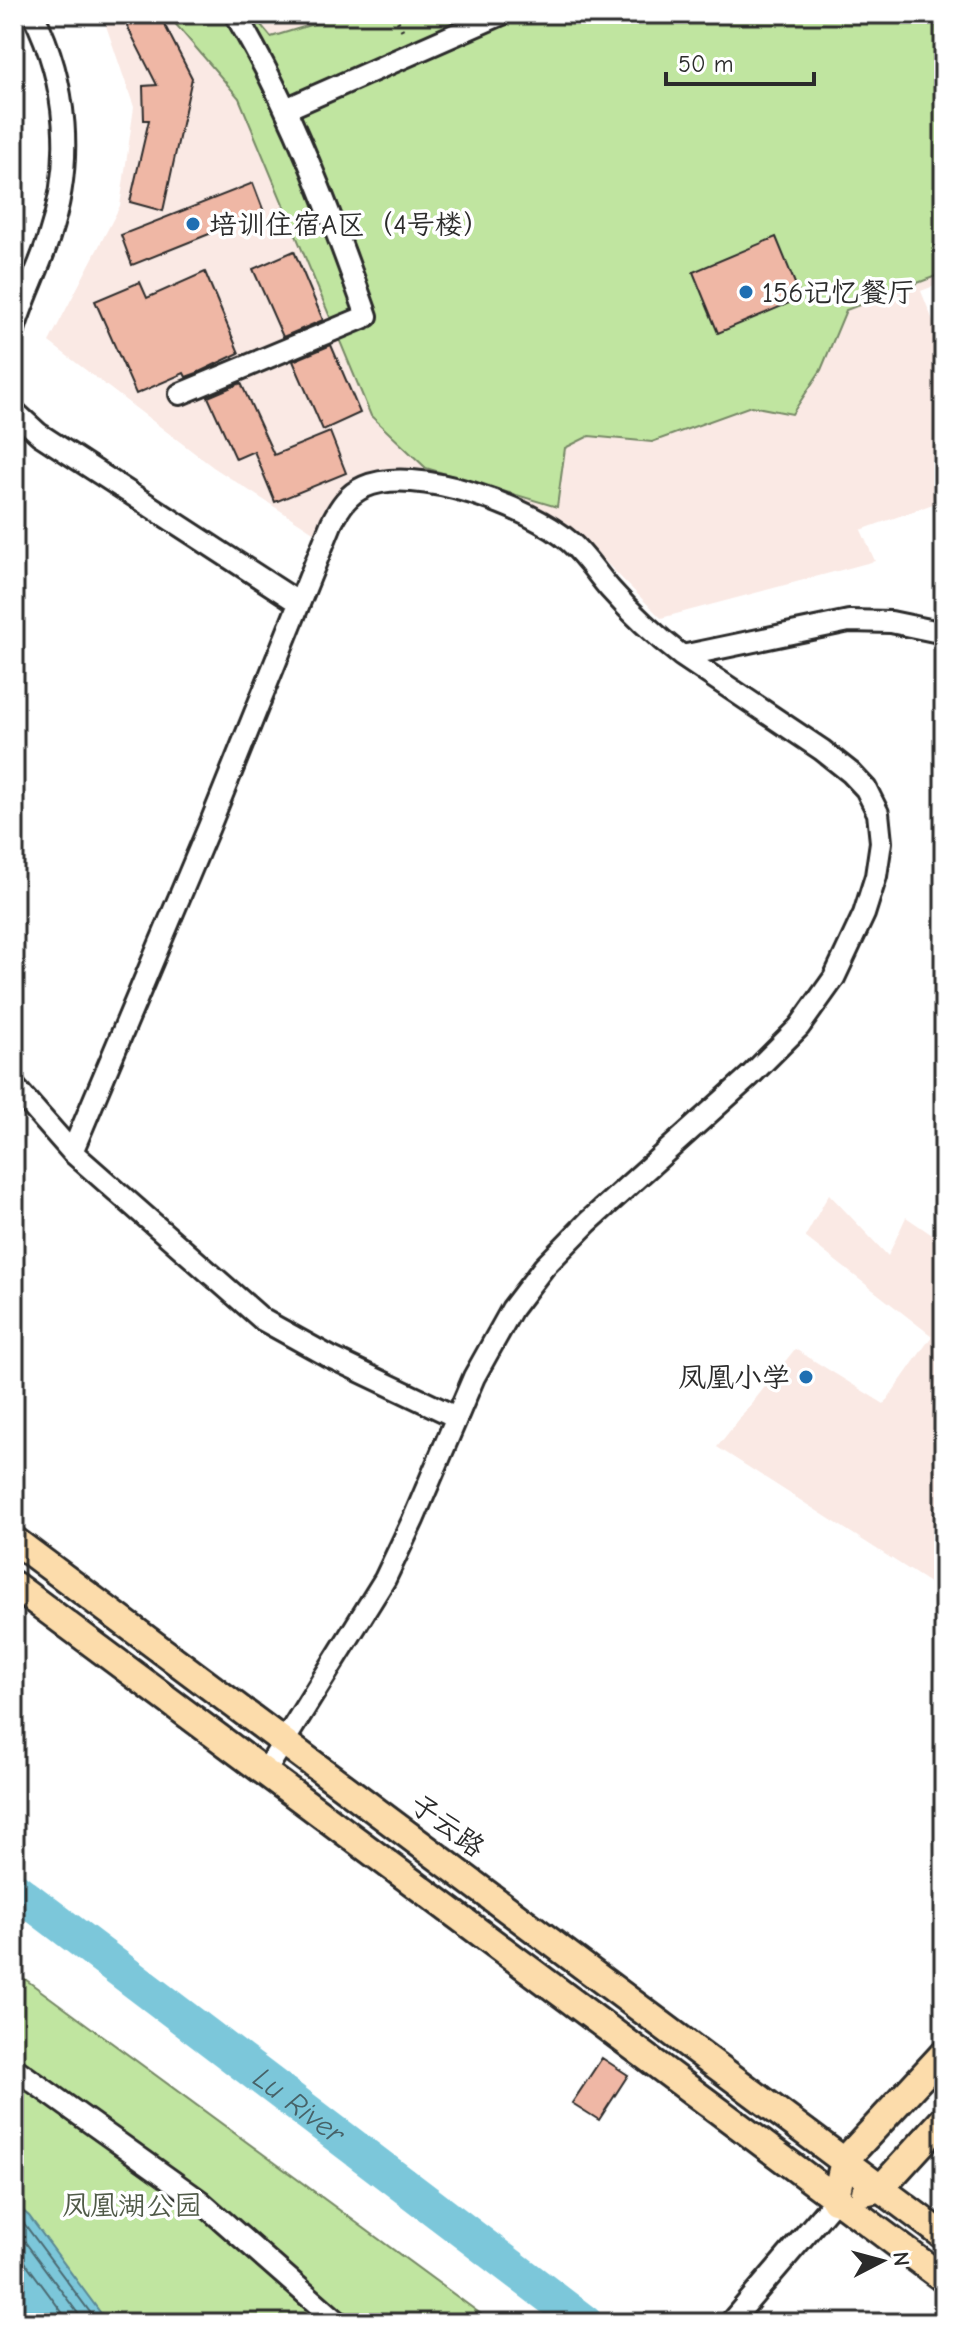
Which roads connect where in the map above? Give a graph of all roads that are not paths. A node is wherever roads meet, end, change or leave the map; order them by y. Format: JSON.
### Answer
{"nodes":[{"id":1,"x":33,"y":14,"type":"edge"},
{"id":2,"x":235,"y":14,"type":"edge"},
{"id":3,"x":502,"y":14,"type":"edge"},
{"id":4,"x":286,"y":109,"type":"junction"},
{"id":5,"x":14,"y":330,"type":"edge"},
{"id":6,"x":180,"y":394,"type":"dead end"},
{"id":7,"x":14,"y":411,"type":"edge"},
{"id":8,"x":299,"y":603,"type":"junction"},
{"id":9,"x":944,"y":633,"type":"edge"},
{"id":10,"x":682,"y":656,"type":"junction"},
{"id":11,"x":14,"y":1086,"type":"edge"},
{"id":12,"x":72,"y":1152,"type":"junction"},
{"id":13,"x":456,"y":1417,"type":"junction"},
{"id":14,"x":14,"y":1540,"type":"edge"},
{"id":15,"x":14,"y":1585,"type":"edge"},
{"id":16,"x":284,"y":1742,"type":"junction"},
{"id":17,"x":265,"y":1772,"type":"junction"},
{"id":18,"x":944,"y":2053,"type":"edge"},
{"id":19,"x":14,"y":2068,"type":"edge"},
{"id":20,"x":944,"y":2119,"type":"edge"},
{"id":21,"x":844,"y":2161,"type":"junction"},
{"id":22,"x":881,"y":2188,"type":"junction"},
{"id":23,"x":835,"y":2200,"type":"junction"},
{"id":24,"x":944,"y":2236,"type":"edge"},
{"id":25,"x":944,"y":2279,"type":"edge"},
{"id":26,"x":339,"y":2323,"type":"edge"},
{"id":27,"x":730,"y":2323,"type":"edge"}],
"edges":[{"from":1,"to":5,"type":"street"},
{"from":2,"to":4,"type":"street"},
{"from":3,"to":4,"type":"street"},
{"from":4,"to":6,"type":"street"},
{"from":7,"to":8,"type":"street"},
{"from":8,"to":10,"type":"street"},
{"from":8,"to":12,"type":"street"},
{"from":9,"to":10,"type":"street"},
{"from":10,"to":13,"type":"street"},
{"from":11,"to":12,"type":"street"},
{"from":12,"to":13,"type":"street"},
{"from":13,"to":16,"type":"street"},
{"from":14,"to":16,"type":"main road","name":"子云路"},
{"from":15,"to":17,"type":"main road"},
{"from":16,"to":17,"type":"street"},
{"from":16,"to":21,"type":"main road","name":"子云路"},
{"from":17,"to":23,"type":"main road"},
{"from":18,"to":21,"type":"main road"},
{"from":19,"to":26,"type":"street"},
{"from":20,"to":22,"type":"main road"},
{"from":21,"to":22,"type":"main road","name":"子云路"},
{"from":21,"to":23,"type":"main road"},
{"from":22,"to":23,"type":"main road"},
{"from":22,"to":24,"type":"main road","name":"子云路"},
{"from":23,"to":25,"type":"main road"},
{"from":23,"to":27,"type":"street"}]}
